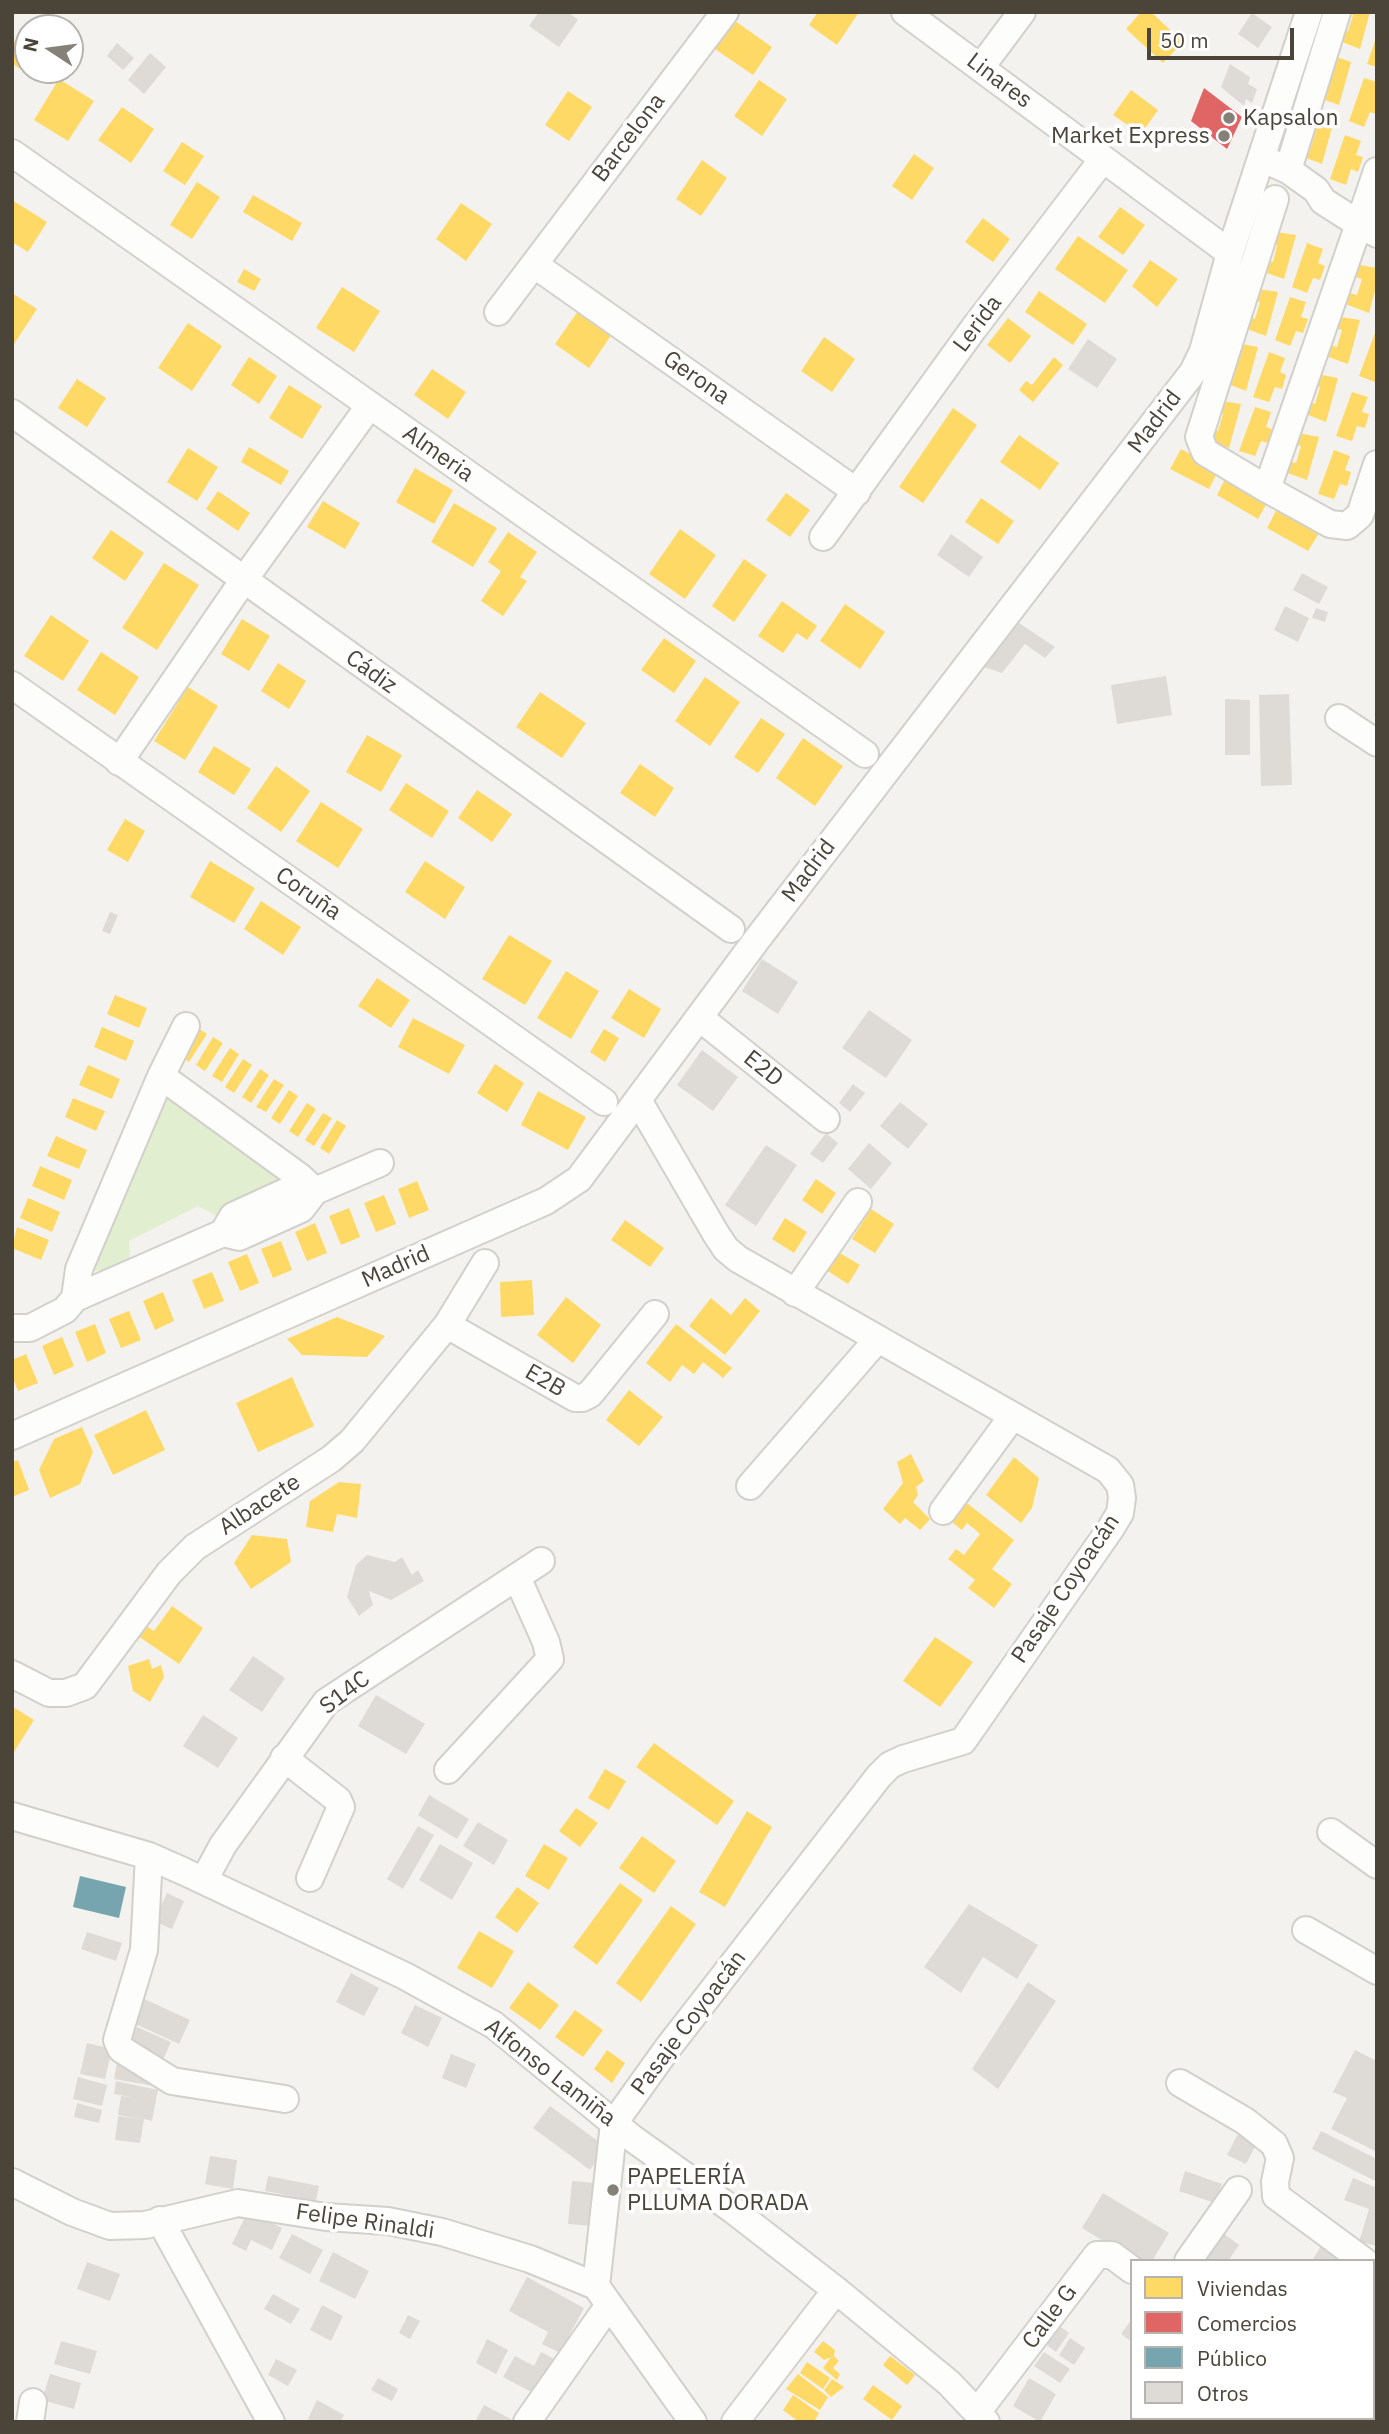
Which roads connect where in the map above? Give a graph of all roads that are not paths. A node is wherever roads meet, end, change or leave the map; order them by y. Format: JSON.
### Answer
{"nodes":[{"id":1,"x":725,"y":12,"type":"edge"},
{"id":2,"x":905,"y":12,"type":"edge"},
{"id":3,"x":1022,"y":12,"type":"edge"},
{"id":4,"x":1309,"y":12,"type":"edge"},
{"id":5,"x":1336,"y":12,"type":"edge"},
{"id":6,"x":981,"y":67,"type":"junction"},
{"id":7,"x":12,"y":153,"type":"edge"},
{"id":8,"x":1261,"y":158,"type":"junction"},
{"id":9,"x":1103,"y":159,"type":"junction"},
{"id":10,"x":1289,"y":170,"type":"junction"},
{"id":11,"x":1377,"y":171,"type":"edge"},
{"id":12,"x":1262,"y":196,"type":"junction"},
{"id":13,"x":1323,"y":201,"type":"junction"},
{"id":14,"x":1368,"y":229,"type":"edge"},
{"id":15,"x":1230,"y":253,"type":"junction"},
{"id":16,"x":535,"y":265,"type":"junction"},
{"id":17,"x":498,"y":312,"type":"dead end"},
{"id":18,"x":370,"y":405,"type":"junction"},
{"id":19,"x":12,"y":413,"type":"edge"},
{"id":20,"x":1377,"y":464,"type":"edge"},
{"id":21,"x":1267,"y":489,"type":"junction"},
{"id":22,"x":857,"y":492,"type":"junction"},
{"id":23,"x":823,"y":537,"type":"dead end"},
{"id":24,"x":243,"y":581,"type":"junction"},
{"id":25,"x":12,"y":686,"type":"edge"},
{"id":26,"x":1339,"y":718,"type":"dead end"},
{"id":27,"x":1377,"y":743,"type":"edge"},
{"id":28,"x":864,"y":754,"type":"dead end"},
{"id":29,"x":119,"y":762,"type":"junction"},
{"id":30,"x":731,"y":929,"type":"dead end"},
{"id":31,"x":700,"y":1018,"type":"junction"},
{"id":32,"x":186,"y":1027,"type":"dead end"},
{"id":33,"x":161,"y":1076,"type":"junction"},
{"id":34,"x":638,"y":1100,"type":"junction"},
{"id":35,"x":604,"y":1102,"type":"dead end"},
{"id":36,"x":826,"y":1119,"type":"dead end"},
{"id":37,"x":380,"y":1163,"type":"dead end"},
{"id":38,"x":315,"y":1192,"type":"junction"},
{"id":39,"x":858,"y":1202,"type":"dead end"},
{"id":40,"x":485,"y":1263,"type":"dead end"},
{"id":41,"x":795,"y":1293,"type":"junction"},
{"id":42,"x":75,"y":1298,"type":"junction"},
{"id":43,"x":655,"y":1314,"type":"dead end"},
{"id":44,"x":447,"y":1325,"type":"junction"},
{"id":45,"x":12,"y":1326,"type":"edge"},
{"id":46,"x":877,"y":1340,"type":"junction"},
{"id":47,"x":1012,"y":1417,"type":"junction"},
{"id":48,"x":12,"y":1436,"type":"edge"},
{"id":49,"x":750,"y":1486,"type":"dead end"},
{"id":50,"x":943,"y":1511,"type":"dead end"},
{"id":51,"x":541,"y":1561,"type":"dead end"},
{"id":52,"x":517,"y":1577,"type":"junction"},
{"id":53,"x":12,"y":1674,"type":"edge"},
{"id":54,"x":284,"y":1758,"type":"junction"},
{"id":55,"x":448,"y":1770,"type":"dead end"},
{"id":56,"x":12,"y":1816,"type":"edge"},
{"id":57,"x":1331,"y":1832,"type":"dead end"},
{"id":58,"x":149,"y":1856,"type":"junction"},
{"id":59,"x":1377,"y":1866,"type":"edge"},
{"id":60,"x":310,"y":1878,"type":"dead end"},
{"id":61,"x":204,"y":1880,"type":"junction"},
{"id":62,"x":1306,"y":1930,"type":"dead end"},
{"id":63,"x":1377,"y":1971,"type":"edge"},
{"id":64,"x":1180,"y":2084,"type":"dead end"},
{"id":65,"x":285,"y":2099,"type":"dead end"},
{"id":66,"x":614,"y":2123,"type":"junction"},
{"id":67,"x":12,"y":2182,"type":"edge"},
{"id":68,"x":1238,"y":2190,"type":"dead end"},
{"id":69,"x":160,"y":2220,"type":"junction"},
{"id":70,"x":1189,"y":2259,"type":"edge"},
{"id":71,"x":1361,"y":2259,"type":"edge"},
{"id":72,"x":1130,"y":2268,"type":"edge"},
{"id":73,"x":836,"y":2290,"type":"junction"},
{"id":74,"x":602,"y":2296,"type":"junction"},
{"id":75,"x":982,"y":2417,"type":"edge"},
{"id":76,"x":271,"y":2422,"type":"edge"},
{"id":77,"x":527,"y":2422,"type":"edge"},
{"id":78,"x":693,"y":2422,"type":"edge"},
{"id":79,"x":735,"y":2422,"type":"edge"}],
"edges":[{"from":1,"to":16,"type":"street","name":"Barcelona"},
{"from":2,"to":6,"type":"street","name":"Linares"},
{"from":3,"to":6,"type":"street"},
{"from":4,"to":8,"type":"street","name":"Madrid"},
{"from":5,"to":10,"type":"street"},
{"from":6,"to":9,"type":"street","name":"Linares"},
{"from":7,"to":18,"type":"street","name":"Almeria"},
{"from":8,"to":10,"type":"street"},
{"from":8,"to":12,"type":"street","name":"Madrid"},
{"from":9,"to":15,"type":"street","name":"Linares"},
{"from":9,"to":22,"type":"street","name":"Lerida"},
{"from":10,"to":13,"type":"street"},
{"from":11,"to":14,"type":"street"},
{"from":12,"to":13,"type":"street"},
{"from":12,"to":15,"type":"street","name":"Madrid"},
{"from":12,"to":21,"type":"street"},
{"from":13,"to":14,"type":"street"},
{"from":14,"to":21,"type":"street"},
{"from":15,"to":31,"type":"street","name":"Madrid"},
{"from":16,"to":17,"type":"street","name":"Barcelona"},
{"from":16,"to":22,"type":"street","name":"Gerona"},
{"from":18,"to":24,"type":"street"},
{"from":18,"to":28,"type":"street","name":"Almeria"},
{"from":19,"to":24,"type":"street","name":"Cádiz"},
{"from":20,"to":21,"type":"street"},
{"from":22,"to":23,"type":"street","name":"Lerida"},
{"from":24,"to":29,"type":"street"},
{"from":24,"to":30,"type":"street","name":"Cádiz"},
{"from":25,"to":29,"type":"street","name":"Coruña"},
{"from":26,"to":27,"type":"street"},
{"from":29,"to":35,"type":"street","name":"Coruña"},
{"from":31,"to":34,"type":"street","name":"Madrid"},
{"from":31,"to":36,"type":"street","name":"E2D"},
{"from":32,"to":33,"type":"street"},
{"from":33,"to":38,"type":"street"},
{"from":33,"to":42,"type":"street"},
{"from":34,"to":41,"type":"street","name":"Pasaje Coyoacán"},
{"from":34,"to":48,"type":"street","name":"Madrid"},
{"from":37,"to":38,"type":"street"},
{"from":38,"to":42,"type":"street"},
{"from":39,"to":41,"type":"street"},
{"from":40,"to":44,"type":"street","name":"Albacete"},
{"from":41,"to":46,"type":"street","name":"Pasaje Coyoacán"},
{"from":42,"to":45,"type":"street"},
{"from":43,"to":44,"type":"street","name":"E2B"},
{"from":44,"to":53,"type":"street","name":"Albacete"},
{"from":46,"to":47,"type":"street","name":"Pasaje Coyoacán"},
{"from":46,"to":49,"type":"street"},
{"from":47,"to":50,"type":"street"},
{"from":47,"to":66,"type":"street","name":"Pasaje Coyoacán"},
{"from":51,"to":52,"type":"street","name":"S14C"},
{"from":52,"to":54,"type":"street","name":"S14C"},
{"from":52,"to":55,"type":"street"},
{"from":54,"to":60,"type":"street"},
{"from":54,"to":61,"type":"street","name":"S14C"},
{"from":56,"to":58,"type":"street","name":"Alfonso Lamiña"},
{"from":57,"to":59,"type":"street"},
{"from":58,"to":61,"type":"street","name":"Alfonso Lamiña"},
{"from":58,"to":65,"type":"street"},
{"from":61,"to":66,"type":"street","name":"Alfonso Lamiña"},
{"from":62,"to":63,"type":"street"},
{"from":64,"to":71,"type":"street"},
{"from":66,"to":73,"type":"street","name":"Alfonso Lamiña"},
{"from":66,"to":74,"type":"street"},
{"from":67,"to":69,"type":"street","name":"Felipe Rinaldi"},
{"from":68,"to":70,"type":"street"},
{"from":69,"to":74,"type":"street","name":"Felipe Rinaldi"},
{"from":69,"to":76,"type":"street"},
{"from":72,"to":75,"type":"street","name":"Calle G"},
{"from":73,"to":75,"type":"street","name":"Alfonso Lamiña"},
{"from":73,"to":79,"type":"street"},
{"from":74,"to":77,"type":"street"},
{"from":74,"to":78,"type":"street"}]}
